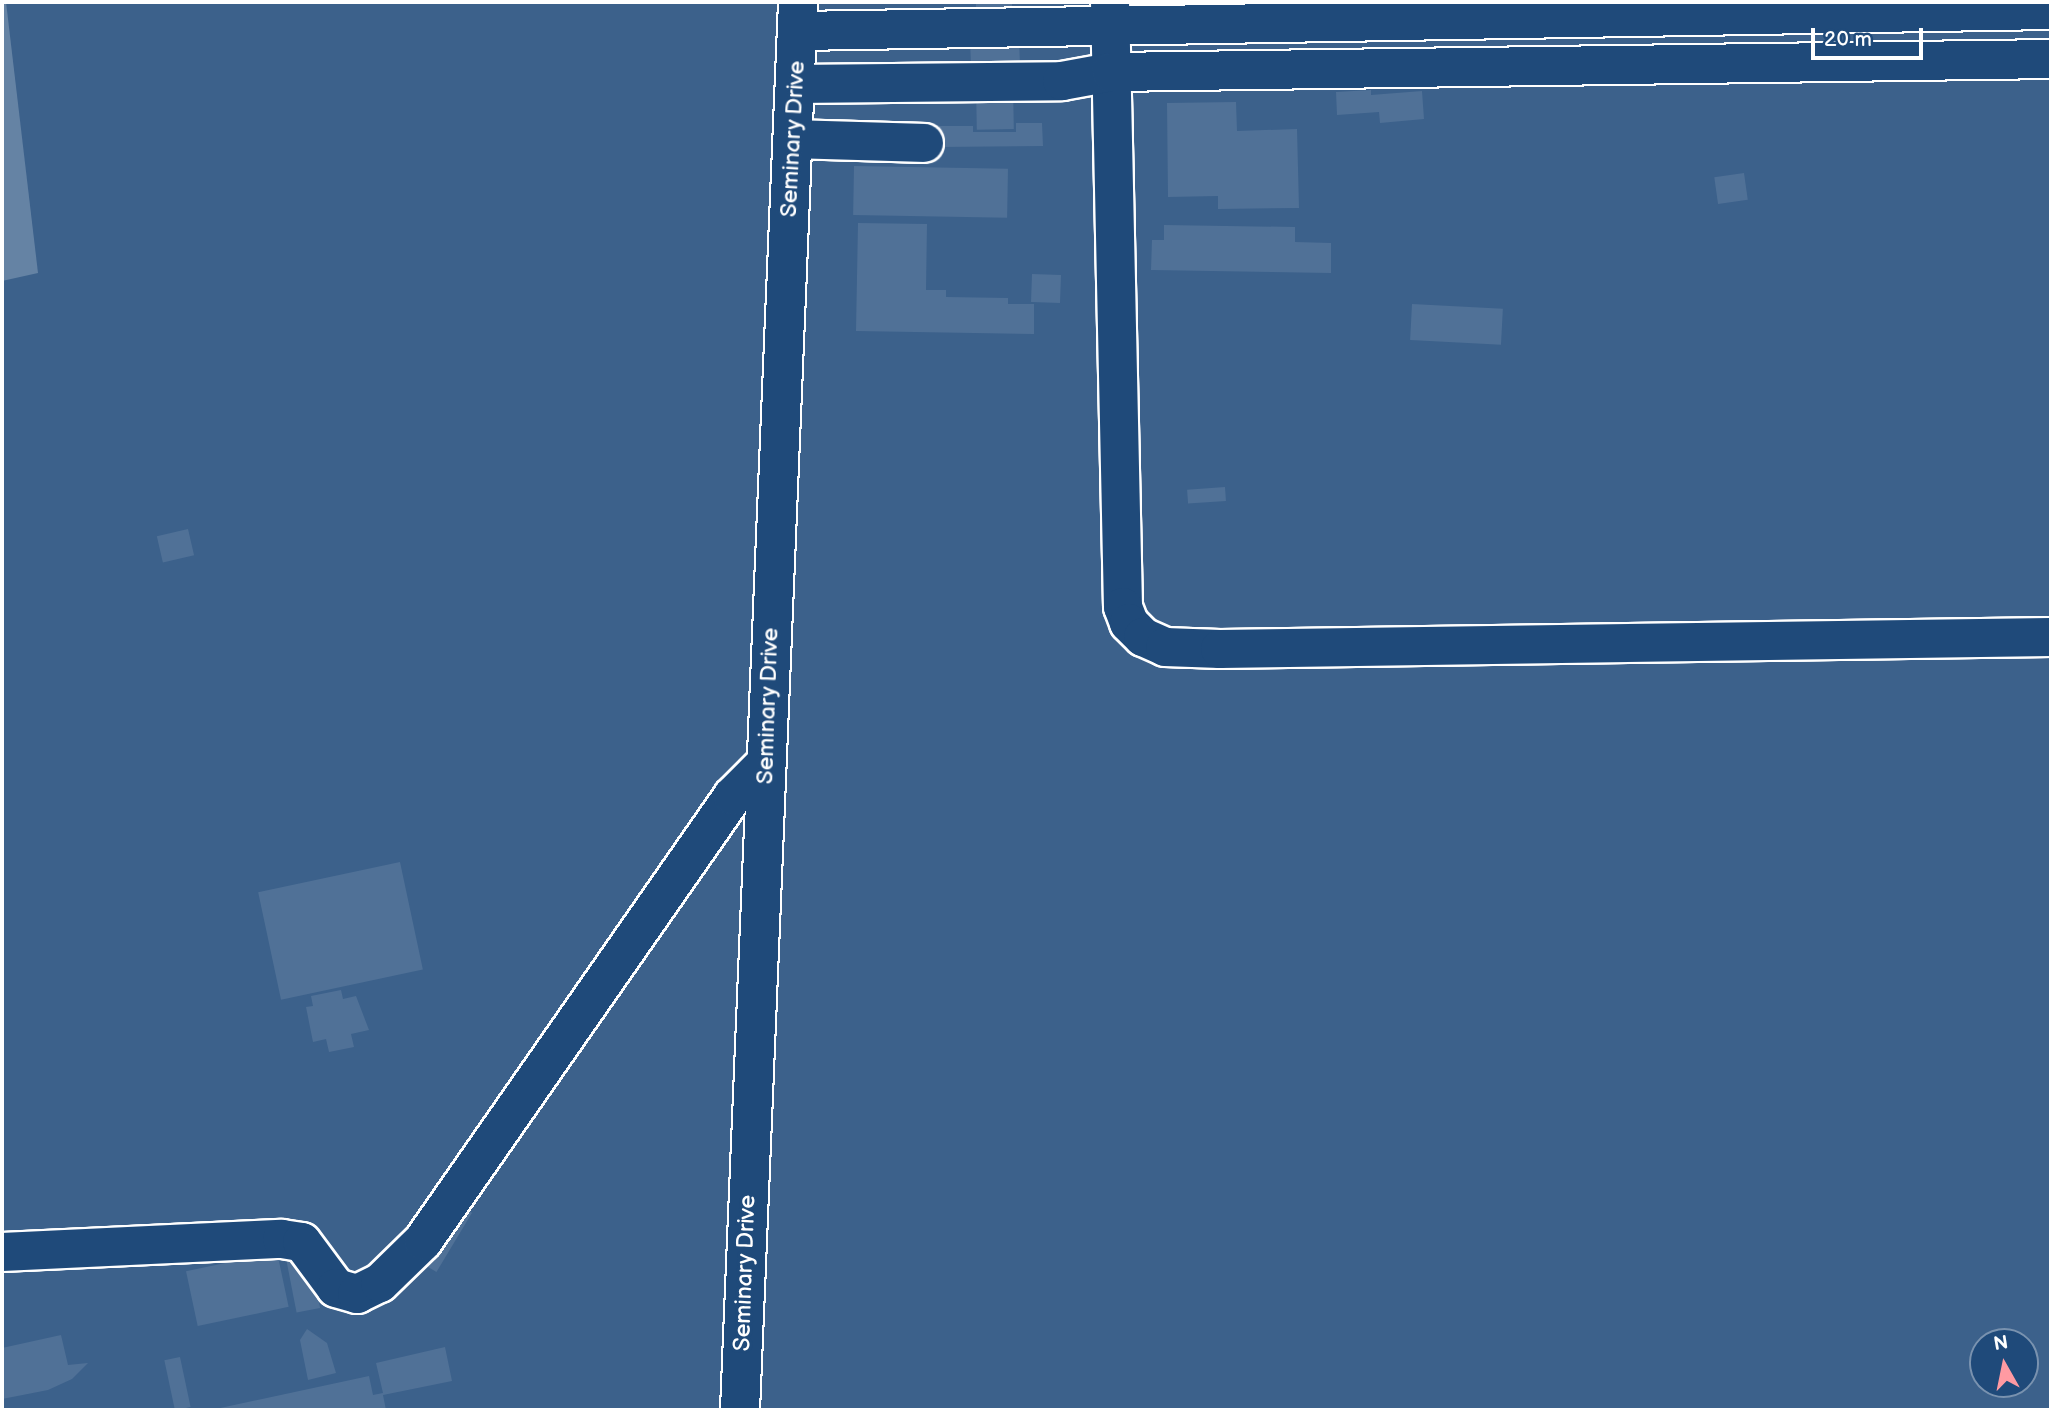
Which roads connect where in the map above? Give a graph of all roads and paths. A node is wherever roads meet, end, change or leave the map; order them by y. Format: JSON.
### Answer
{"nodes":[{"id":1,"x":2051,"y":10,"type":"edge"},
{"id":2,"x":1110,"y":14,"type":"edge"},
{"id":3,"x":798,"y":16,"type":"edge"},
{"id":4,"x":2051,"y":59,"type":"edge"},
{"id":5,"x":1111,"y":72,"type":"junction"},
{"id":6,"x":795,"y":84,"type":"junction"},
{"id":7,"x":793,"y":139,"type":"junction"},
{"id":8,"x":924,"y":143,"type":"dead end"},
{"id":9,"x":2051,"y":637,"type":"edge"},
{"id":10,"x":765,"y":764,"type":"junction"},
{"id":11,"x":2,"y":1252,"type":"edge"},
{"id":12,"x":740,"y":1410,"type":"edge"}],
"edges":[{"from":1,"to":2,"type":"street"},
{"from":2,"to":3,"type":"street"},
{"from":2,"to":5,"type":"street"},
{"from":3,"to":6,"type":"street","name":"Seminary Drive"},
{"from":4,"to":5,"type":"street"},
{"from":5,"to":6,"type":"street"},
{"from":5,"to":9,"type":"street"},
{"from":6,"to":7,"type":"street","name":"Seminary Drive"},
{"from":7,"to":8,"type":"street"},
{"from":7,"to":10,"type":"street","name":"Seminary Drive"},
{"from":10,"to":11,"type":"street"},
{"from":10,"to":12,"type":"street","name":"Seminary Drive"}]}
